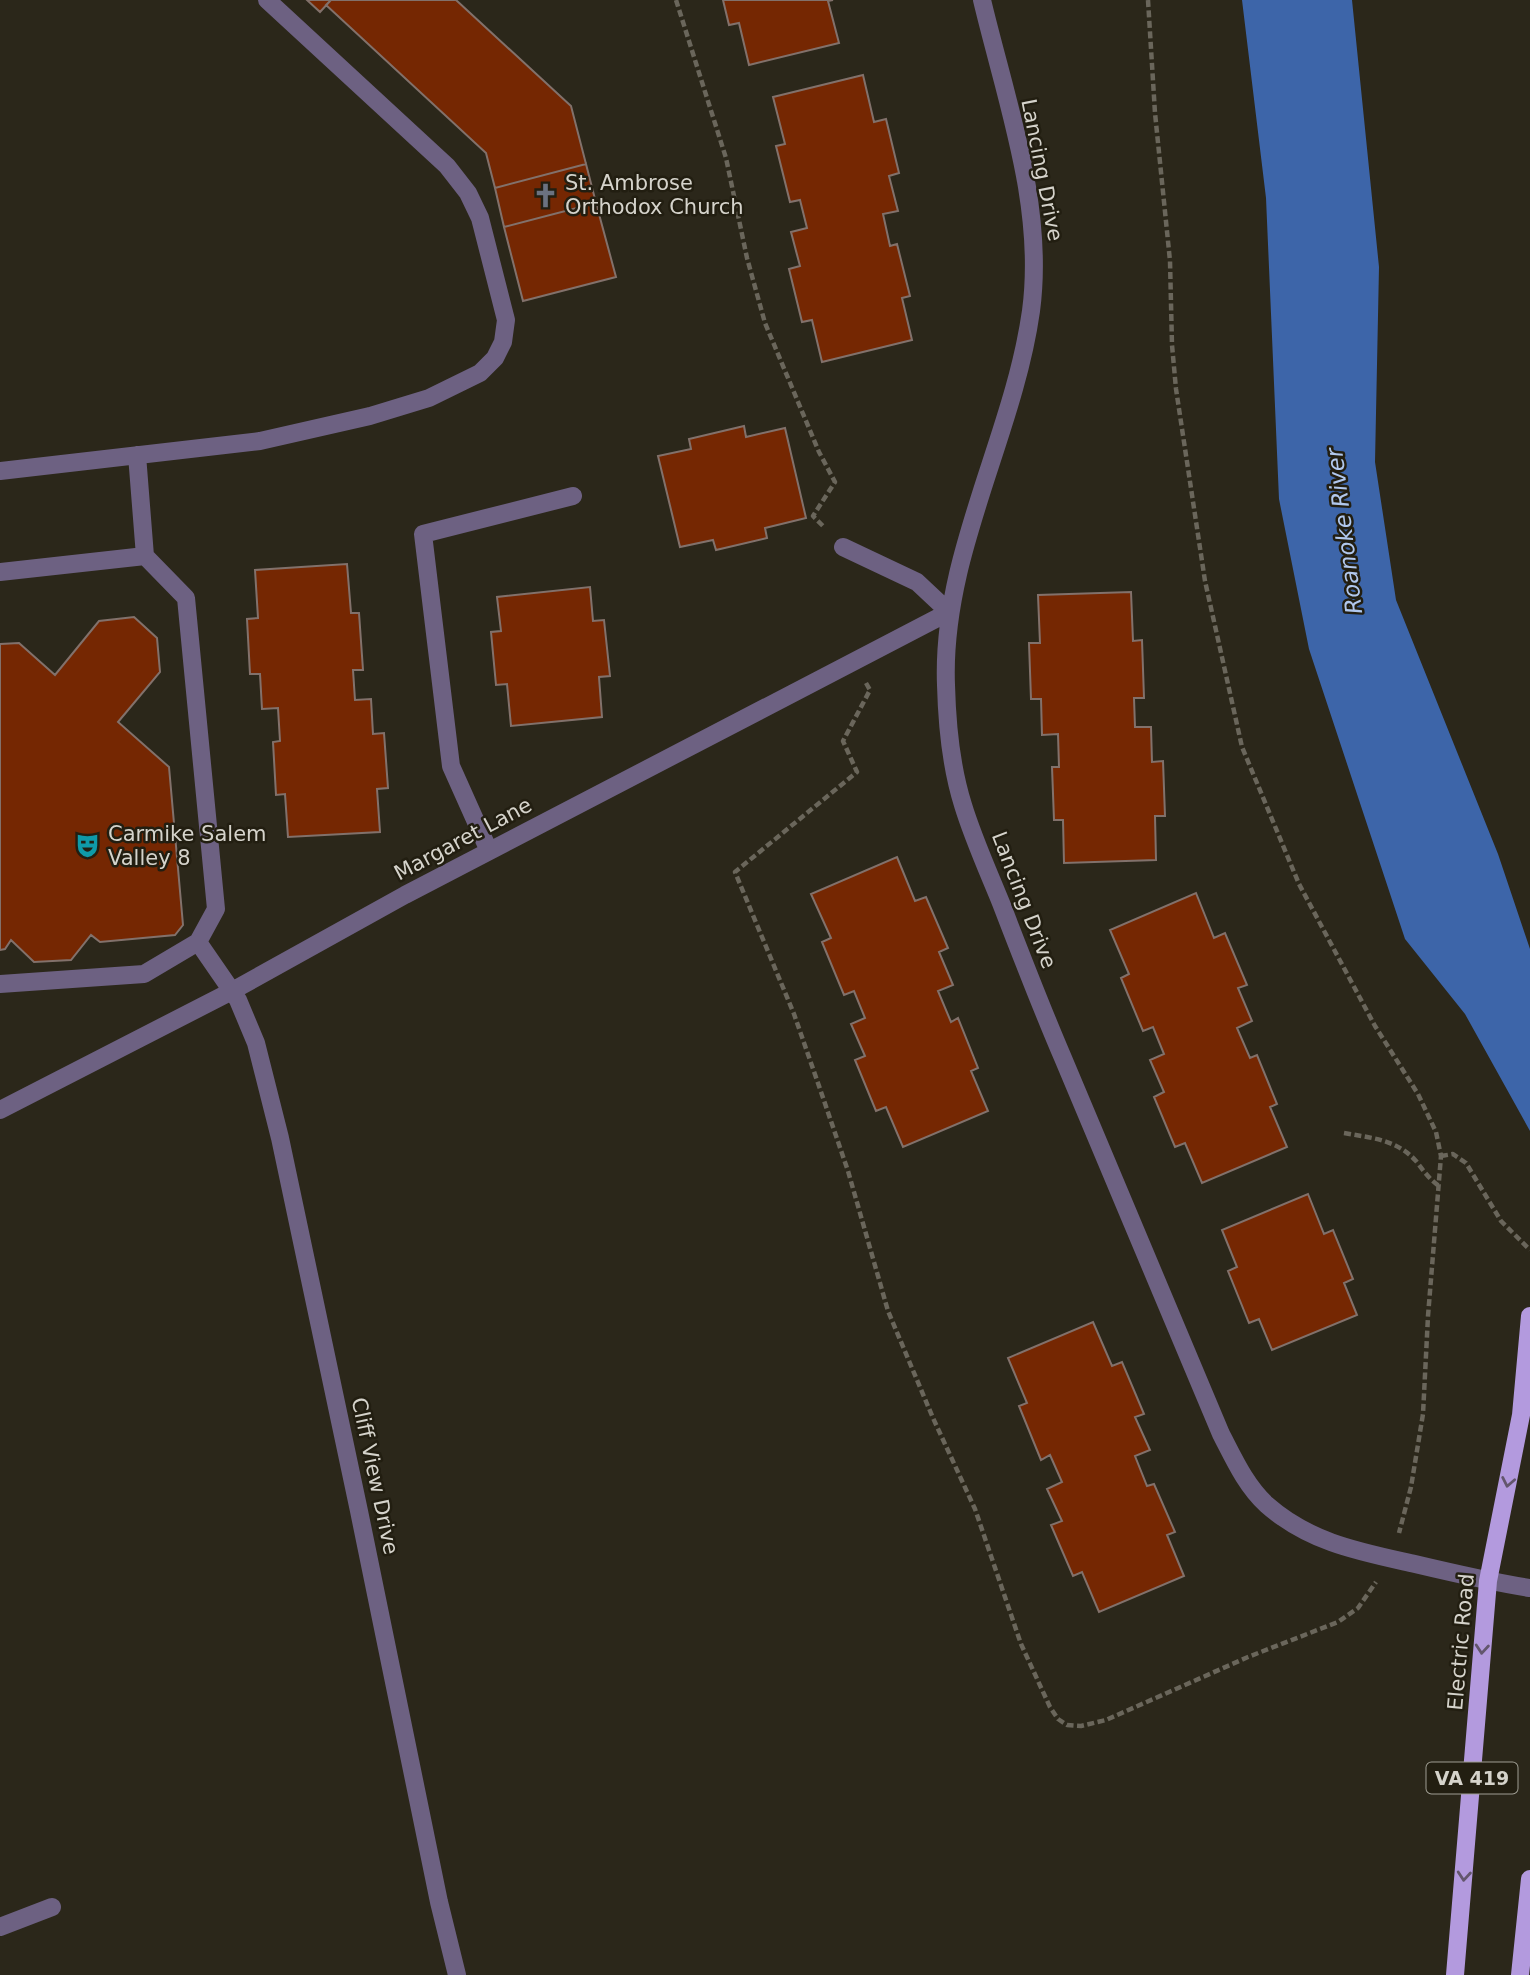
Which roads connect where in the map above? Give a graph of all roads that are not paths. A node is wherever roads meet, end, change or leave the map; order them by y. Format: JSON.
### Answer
{"nodes":[{"id":1,"x":267,"y":0,"type":"edge"},
{"id":2,"x":982,"y":0,"type":"edge"},
{"id":3,"x":137,"y":455,"type":"junction"},
{"id":4,"x":0,"y":471,"type":"edge"},
{"id":5,"x":573,"y":496,"type":"dead end"},
{"id":6,"x":843,"y":547,"type":"road end"},
{"id":7,"x":145,"y":556,"type":"junction"},
{"id":8,"x":0,"y":572,"type":"edge"},
{"id":9,"x":949,"y":612,"type":"junction"},
{"id":10,"x":489,"y":851,"type":"junction"},
{"id":11,"x":198,"y":942,"type":"junction"},
{"id":12,"x":0,"y":984,"type":"edge"},
{"id":13,"x":232,"y":991,"type":"junction"},
{"id":14,"x":0,"y":1110,"type":"edge"},
{"id":15,"x":1530,"y":1316,"type":"edge"},
{"id":16,"x":1488,"y":1581,"type":"junction"},
{"id":17,"x":1530,"y":1588,"type":"edge"},
{"id":18,"x":1530,"y":1879,"type":"edge"},
{"id":19,"x":52,"y":1907,"type":"dead end"},
{"id":20,"x":0,"y":1927,"type":"edge"},
{"id":21,"x":457,"y":1975,"type":"edge"},
{"id":22,"x":1455,"y":1975,"type":"edge"},
{"id":23,"x":1520,"y":1975,"type":"edge"}],
"edges":[{"from":1,"to":3,"type":"street"},
{"from":2,"to":9,"type":"street","name":"Lancing Drive"},
{"from":3,"to":4,"type":"street"},
{"from":3,"to":7,"type":"street"},
{"from":5,"to":10,"type":"street"},
{"from":6,"to":9,"type":"street"},
{"from":7,"to":8,"type":"street"},
{"from":7,"to":11,"type":"street"},
{"from":9,"to":10,"type":"street","name":"Margaret Lane"},
{"from":9,"to":16,"type":"street","name":"Lancing Drive"},
{"from":10,"to":13,"type":"street","name":"Margaret Lane"},
{"from":11,"to":12,"type":"street"},
{"from":11,"to":13,"type":"street","name":"Cliff View Drive"},
{"from":13,"to":14,"type":"street","name":"Margaret Lane"},
{"from":13,"to":21,"type":"street","name":"Cliff View Drive"},
{"from":15,"to":16,"type":"main road","name":"Electric Road","number":"VA 419","one_way":true},
{"from":16,"to":17,"type":"street","name":"Lancing Drive"},
{"from":16,"to":22,"type":"main road","name":"Electric Road","number":"VA 419","one_way":true},
{"from":18,"to":23,"type":"main road"},
{"from":19,"to":20,"type":"street"}]}
